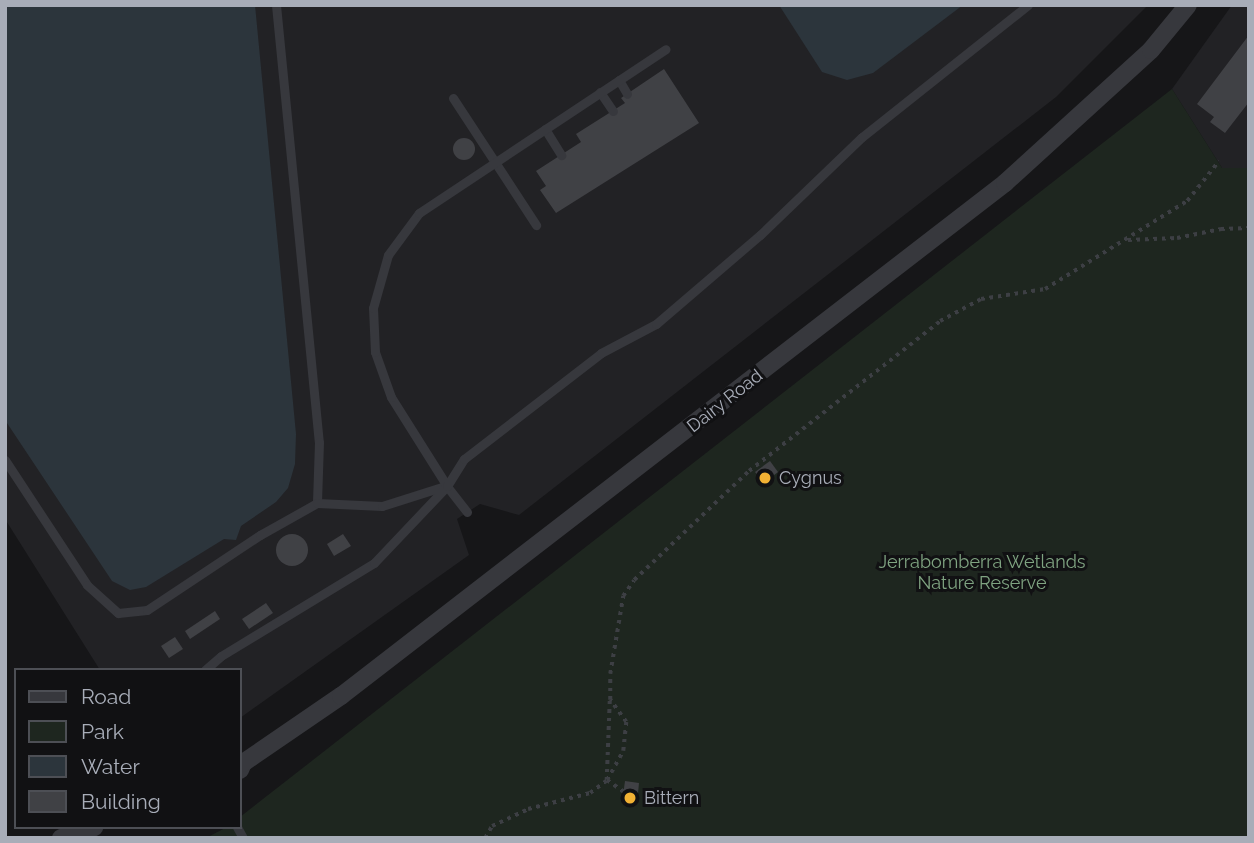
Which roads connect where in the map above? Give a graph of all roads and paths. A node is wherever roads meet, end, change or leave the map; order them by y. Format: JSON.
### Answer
{"nodes":[{"id":1,"x":276,"y":5,"type":"edge"},
{"id":2,"x":1028,"y":5,"type":"edge"},
{"id":3,"x":1188,"y":5,"type":"edge"},
{"id":4,"x":666,"y":49,"type":"dead end"},
{"id":5,"x":618,"y":80,"type":"junction"},
{"id":6,"x":600,"y":92,"type":"junction"},
{"id":7,"x":627,"y":94,"type":"dead end"},
{"id":8,"x":453,"y":98,"type":"dead end"},
{"id":9,"x":613,"y":111,"type":"dead end"},
{"id":10,"x":545,"y":129,"type":"junction"},
{"id":11,"x":561,"y":155,"type":"dead end"},
{"id":12,"x":495,"y":162,"type":"junction"},
{"id":13,"x":1219,"y":162,"type":"dead end"},
{"id":14,"x":536,"y":225,"type":"dead end"},
{"id":15,"x":1249,"y":228,"type":"edge"},
{"id":16,"x":1126,"y":240,"type":"junction"},
{"id":17,"x":5,"y":460,"type":"edge"},
{"id":18,"x":760,"y":461,"type":"junction"},
{"id":19,"x":762,"y":467,"type":"dead end"},
{"id":20,"x":447,"y":486,"type":"junction"},
{"id":21,"x":317,"y":503,"type":"junction"},
{"id":22,"x":467,"y":512,"type":"dead end"},
{"id":23,"x":207,"y":668,"type":"edge"},
{"id":24,"x":610,"y":700,"type":"junction"},
{"id":25,"x":242,"y":765,"type":"edge"},
{"id":26,"x":607,"y":780,"type":"junction"},
{"id":27,"x":624,"y":792,"type":"dead end"},
{"id":28,"x":88,"y":829,"type":"edge"},
{"id":29,"x":61,"y":838,"type":"edge"},
{"id":30,"x":485,"y":838,"type":"edge"}],
"edges":[{"from":1,"to":21,"type":"lane"},
{"from":2,"to":20,"type":"lane"},
{"from":3,"to":25,"type":"street","name":"Dairy Road"},
{"from":4,"to":5,"type":"lane"},
{"from":5,"to":6,"type":"lane"},
{"from":5,"to":7,"type":"lane"},
{"from":6,"to":9,"type":"lane"},
{"from":6,"to":10,"type":"lane"},
{"from":8,"to":12,"type":"lane"},
{"from":10,"to":11,"type":"lane"},
{"from":10,"to":12,"type":"lane"},
{"from":12,"to":14,"type":"lane"},
{"from":12,"to":20,"type":"lane"},
{"from":13,"to":16,"type":"path"},
{"from":15,"to":16,"type":"path"},
{"from":16,"to":18,"type":"path"},
{"from":17,"to":21,"type":"lane"},
{"from":18,"to":19,"type":"path"},
{"from":18,"to":24,"type":"path"},
{"from":20,"to":21,"type":"lane"},
{"from":20,"to":22,"type":"lane"},
{"from":20,"to":23,"type":"lane"},
{"from":24,"to":26,"type":"path"},
{"from":24,"to":26,"type":"path"},
{"from":26,"to":27,"type":"path"},
{"from":26,"to":30,"type":"path"},
{"from":28,"to":29,"type":"street"}]}
